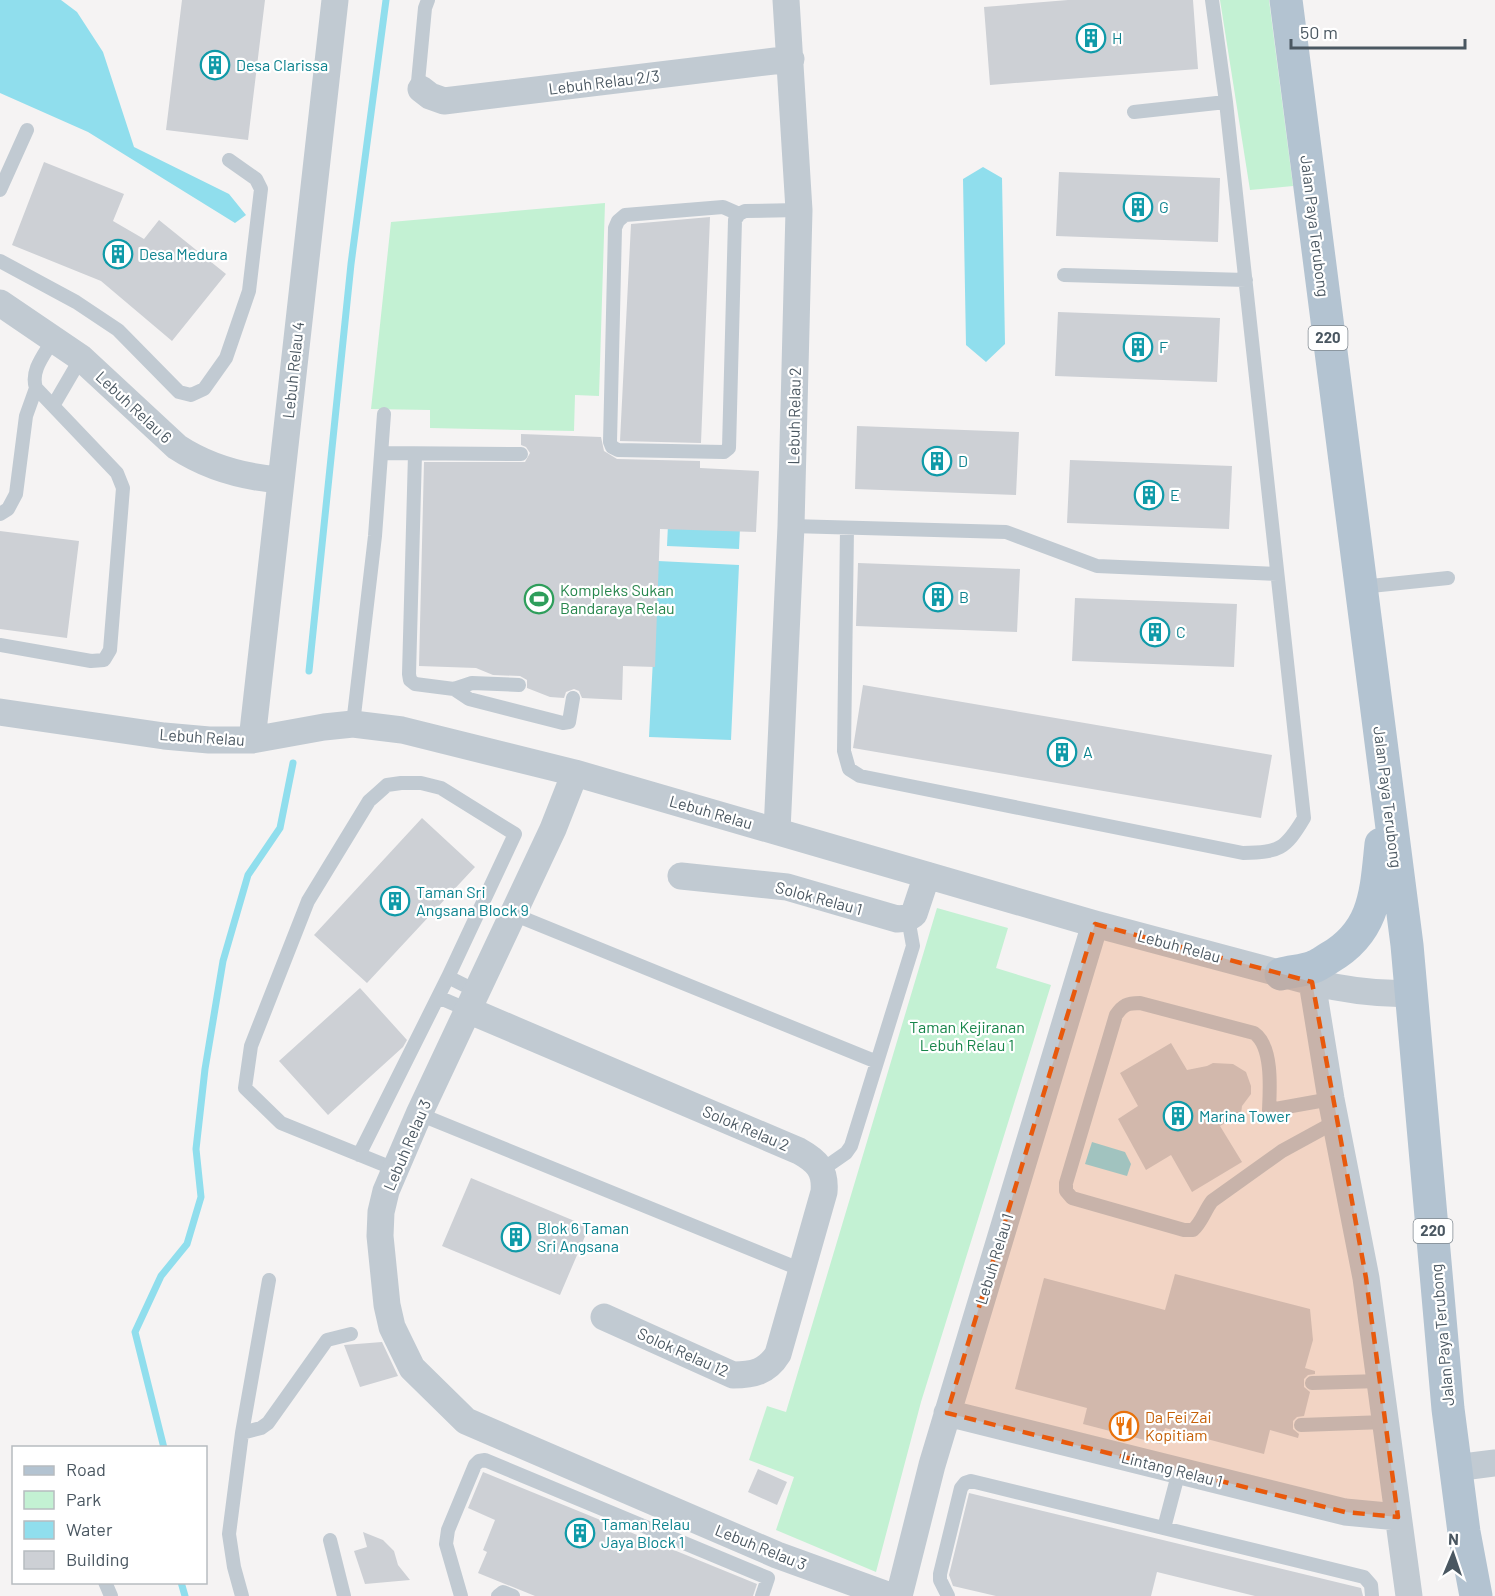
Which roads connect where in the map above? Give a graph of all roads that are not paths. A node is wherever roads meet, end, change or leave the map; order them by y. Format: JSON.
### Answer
{"nodes":[{"id":1,"x":335,"y":0,"type":"edge"},
{"id":2,"x":428,"y":0,"type":"edge"},
{"id":3,"x":786,"y":0,"type":"edge"},
{"id":4,"x":1212,"y":0,"type":"edge"},
{"id":5,"x":1286,"y":0,"type":"edge"},
{"id":6,"x":790,"y":59,"type":"junction"},
{"id":7,"x":421,"y":89,"type":"joint"},
{"id":8,"x":1227,"y":102,"type":"junction"},
{"id":9,"x":1134,"y":112,"type":"dead end"},
{"id":10,"x":27,"y":130,"type":"dead end"},
{"id":11,"x":230,"y":160,"type":"dead end"},
{"id":12,"x":0,"y":190,"type":"edge"},
{"id":13,"x":799,"y":210,"type":"junction"},
{"id":14,"x":739,"y":214,"type":"junction"},
{"id":15,"x":0,"y":261,"type":"edge"},
{"id":16,"x":1064,"y":275,"type":"dead end"},
{"id":17,"x":1246,"y":280,"type":"junction"},
{"id":18,"x":0,"y":303,"type":"edge"},
{"id":19,"x":54,"y":338,"type":"junction"},
{"id":20,"x":81,"y":358,"type":"junction"},
{"id":21,"x":36,"y":388,"type":"junction"},
{"id":22,"x":53,"y":406,"type":"junction"},
{"id":23,"x":384,"y":414,"type":"dead end"},
{"id":24,"x":381,"y":453,"type":"junction"},
{"id":25,"x":416,"y":454,"type":"junction"},
{"id":26,"x":521,"y":454,"type":"dead end"},
{"id":27,"x":280,"y":480,"type":"junction"},
{"id":28,"x":0,"y":514,"type":"edge"},
{"id":29,"x":791,"y":526,"type":"junction"},
{"id":30,"x":847,"y":528,"type":"junction"},
{"id":31,"x":1277,"y":574,"type":"junction"},
{"id":32,"x":1448,"y":579,"type":"dead end"},
{"id":33,"x":1361,"y":587,"type":"junction"},
{"id":34,"x":0,"y":645,"type":"edge"},
{"id":35,"x":519,"y":685,"type":"dead end"},
{"id":36,"x":454,"y":689,"type":"junction"},
{"id":37,"x":573,"y":698,"type":"dead end"},
{"id":38,"x":0,"y":712,"type":"edge"},
{"id":39,"x":353,"y":724,"type":"junction"},
{"id":40,"x":252,"y":740,"type":"junction"},
{"id":41,"x":575,"y":773,"type":"junction"},
{"id":42,"x":1386,"y":788,"type":"junction"},
{"id":43,"x":777,"y":831,"type":"junction"},
{"id":44,"x":927,"y":875,"type":"junction"},
{"id":45,"x":681,"y":876,"type":"dead end"},
{"id":46,"x":513,"y":914,"type":"junction"},
{"id":47,"x":908,"y":918,"type":"junction"},
{"id":48,"x":1095,"y":924,"type":"junction"},
{"id":49,"x":1281,"y":974,"type":"junction"},
{"id":50,"x":448,"y":977,"type":"junction"},
{"id":51,"x":1312,"y":982,"type":"junction"},
{"id":52,"x":1413,"y":993,"type":"junction"},
{"id":53,"x":438,"y":997,"type":"junction"},
{"id":54,"x":472,"y":1001,"type":"junction"},
{"id":55,"x":877,"y":1062,"type":"junction"},
{"id":56,"x":1333,"y":1111,"type":"junction"},
{"id":57,"x":419,"y":1114,"type":"junction"},
{"id":58,"x":358,"y":1155,"type":"junction"},
{"id":59,"x":822,"y":1169,"type":"junction"},
{"id":60,"x":397,"y":1170,"type":"junction"},
{"id":61,"x":802,"y":1270,"type":"junction"},
{"id":62,"x":269,"y":1280,"type":"dead end"},
{"id":63,"x":604,"y":1317,"type":"dead end"},
{"id":64,"x":351,"y":1334,"type":"dead end"},
{"id":65,"x":1380,"y":1382,"type":"junction"},
{"id":66,"x":1312,"y":1383,"type":"dead end"},
{"id":67,"x":947,"y":1413,"type":"junction"},
{"id":68,"x":1385,"y":1422,"type":"junction"},
{"id":69,"x":1301,"y":1425,"type":"dead end"},
{"id":70,"x":242,"y":1433,"type":"junction"},
{"id":71,"x":1495,"y":1463,"type":"edge"},
{"id":72,"x":1455,"y":1468,"type":"junction"},
{"id":73,"x":1179,"y":1471,"type":"junction"},
{"id":74,"x":1398,"y":1517,"type":"junction"},
{"id":75,"x":1164,"y":1528,"type":"junction"},
{"id":76,"x":330,"y":1540,"type":"dead end"},
{"id":77,"x":773,"y":1566,"type":"junction"},
{"id":78,"x":242,"y":1596,"type":"edge"},
{"id":79,"x":344,"y":1596,"type":"edge"},
{"id":80,"x":460,"y":1596,"type":"edge"},
{"id":81,"x":498,"y":1596,"type":"edge"},
{"id":82,"x":513,"y":1596,"type":"edge"},
{"id":83,"x":762,"y":1596,"type":"edge"},
{"id":84,"x":890,"y":1596,"type":"edge"},
{"id":85,"x":899,"y":1596,"type":"edge"},
{"id":86,"x":948,"y":1596,"type":"edge"},
{"id":87,"x":1372,"y":1596,"type":"edge"},
{"id":88,"x":1409,"y":1596,"type":"edge"},
{"id":89,"x":1476,"y":1596,"type":"edge"}],
"edges":[{"from":1,"to":27,"type":"street","name":"Lebuh Relau 4"},
{"from":2,"to":7,"type":"lane"},
{"from":3,"to":6,"type":"street","name":"Lebuh Relau 2"},
{"from":4,"to":8,"type":"lane"},
{"from":5,"to":33,"type":"main road","name":"Jalan Paya Terubong","number":"220"},
{"from":6,"to":7,"type":"street","name":"Lebuh Relau 2/3"},
{"from":6,"to":13,"type":"street","name":"Lebuh Relau 2"},
{"from":8,"to":9,"type":"lane"},
{"from":8,"to":17,"type":"lane"},
{"from":10,"to":12,"type":"lane"},
{"from":11,"to":15,"type":"lane"},
{"from":13,"to":14,"type":"lane"},
{"from":13,"to":29,"type":"street","name":"Lebuh Relau 2"},
{"from":14,"to":14,"type":"lane"},
{"from":16,"to":17,"type":"lane"},
{"from":17,"to":31,"type":"lane"},
{"from":18,"to":19,"type":"street","name":"Lebuh Relau 6"},
{"from":19,"to":20,"type":"street","name":"Lebuh Relau 6"},
{"from":19,"to":21,"type":"lane"},
{"from":20,"to":22,"type":"lane"},
{"from":20,"to":27,"type":"street","name":"Lebuh Relau 6"},
{"from":21,"to":22,"type":"lane"},
{"from":21,"to":28,"type":"lane"},
{"from":22,"to":34,"type":"lane"},
{"from":23,"to":24,"type":"lane"},
{"from":24,"to":25,"type":"lane"},
{"from":24,"to":39,"type":"lane"},
{"from":25,"to":26,"type":"lane"},
{"from":25,"to":36,"type":"lane"},
{"from":27,"to":40,"type":"street","name":"Lebuh Relau 4"},
{"from":29,"to":30,"type":"lane"},
{"from":29,"to":43,"type":"street","name":"Lebuh Relau 2"},
{"from":30,"to":31,"type":"lane"},
{"from":30,"to":31,"type":"lane"},
{"from":32,"to":33,"type":"lane"},
{"from":33,"to":42,"type":"main road","name":"Jalan Paya Terubong","number":"220"},
{"from":35,"to":36,"type":"lane"},
{"from":36,"to":37,"type":"lane"},
{"from":38,"to":40,"type":"street","name":"Lebuh Relau"},
{"from":39,"to":40,"type":"street","name":"Lebuh Relau"},
{"from":39,"to":41,"type":"street","name":"Lebuh Relau"},
{"from":41,"to":43,"type":"street","name":"Lebuh Relau"},
{"from":41,"to":46,"type":"street","name":"Lebuh Relau 3"},
{"from":42,"to":49,"type":"main road"},
{"from":42,"to":52,"type":"main road","name":"Jalan Paya Terubong","number":"220"},
{"from":43,"to":44,"type":"street","name":"Lebuh Relau"},
{"from":44,"to":47,"type":"street"},
{"from":44,"to":48,"type":"street","name":"Lebuh Relau"},
{"from":45,"to":47,"type":"street","name":"Solok Relau 1"},
{"from":46,"to":54,"type":"street","name":"Lebuh Relau 3"},
{"from":46,"to":55,"type":"lane"},
{"from":47,"to":55,"type":"lane"},
{"from":48,"to":49,"type":"street","name":"Lebuh Relau"},
{"from":48,"to":67,"type":"street","name":"Lebuh Relau 1"},
{"from":49,"to":51,"type":"street","name":"Lebuh Relau"},
{"from":50,"to":53,"type":"lane"},
{"from":50,"to":54,"type":"lane"},
{"from":50,"to":58,"type":"lane"},
{"from":51,"to":52,"type":"street","name":"Lebuh Relau"},
{"from":51,"to":56,"type":"street"},
{"from":52,"to":72,"type":"main road","name":"Jalan Paya Terubong","number":"220"},
{"from":53,"to":54,"type":"lane"},
{"from":53,"to":58,"type":"lane"},
{"from":54,"to":57,"type":"street","name":"Lebuh Relau 3"},
{"from":54,"to":59,"type":"street","name":"Solok Relau 2"},
{"from":55,"to":59,"type":"lane"},
{"from":56,"to":56,"type":"lane"},
{"from":56,"to":65,"type":"street"},
{"from":57,"to":60,"type":"street","name":"Lebuh Relau 3"},
{"from":57,"to":61,"type":"lane"},
{"from":58,"to":60,"type":"lane"},
{"from":59,"to":61,"type":"street"},
{"from":60,"to":77,"type":"street","name":"Lebuh Relau 3"},
{"from":61,"to":63,"type":"street","name":"Solok Relau 12"},
{"from":62,"to":70,"type":"lane"},
{"from":64,"to":70,"type":"lane"},
{"from":65,"to":66,"type":"lane"},
{"from":65,"to":68,"type":"street"},
{"from":67,"to":73,"type":"street","name":"Lintang Relau 1"},
{"from":67,"to":85,"type":"street","name":"Lebuh Relau 1"},
{"from":68,"to":69,"type":"lane"},
{"from":68,"to":74,"type":"street"},
{"from":70,"to":78,"type":"lane"},
{"from":71,"to":72,"type":"street"},
{"from":72,"to":89,"type":"main road","name":"Jalan Paya Terubong","number":"220"},
{"from":73,"to":74,"type":"street","name":"Lintang Relau 1"},
{"from":73,"to":75,"type":"lane"},
{"from":74,"to":88,"type":"street"},
{"from":75,"to":86,"type":"lane"},
{"from":75,"to":87,"type":"lane"},
{"from":76,"to":79,"type":"lane"},
{"from":77,"to":80,"type":"lane"},
{"from":77,"to":83,"type":"lane"},
{"from":77,"to":84,"type":"street","name":"Lebuh Relau 3"},
{"from":81,"to":82,"type":"lane"}]}
